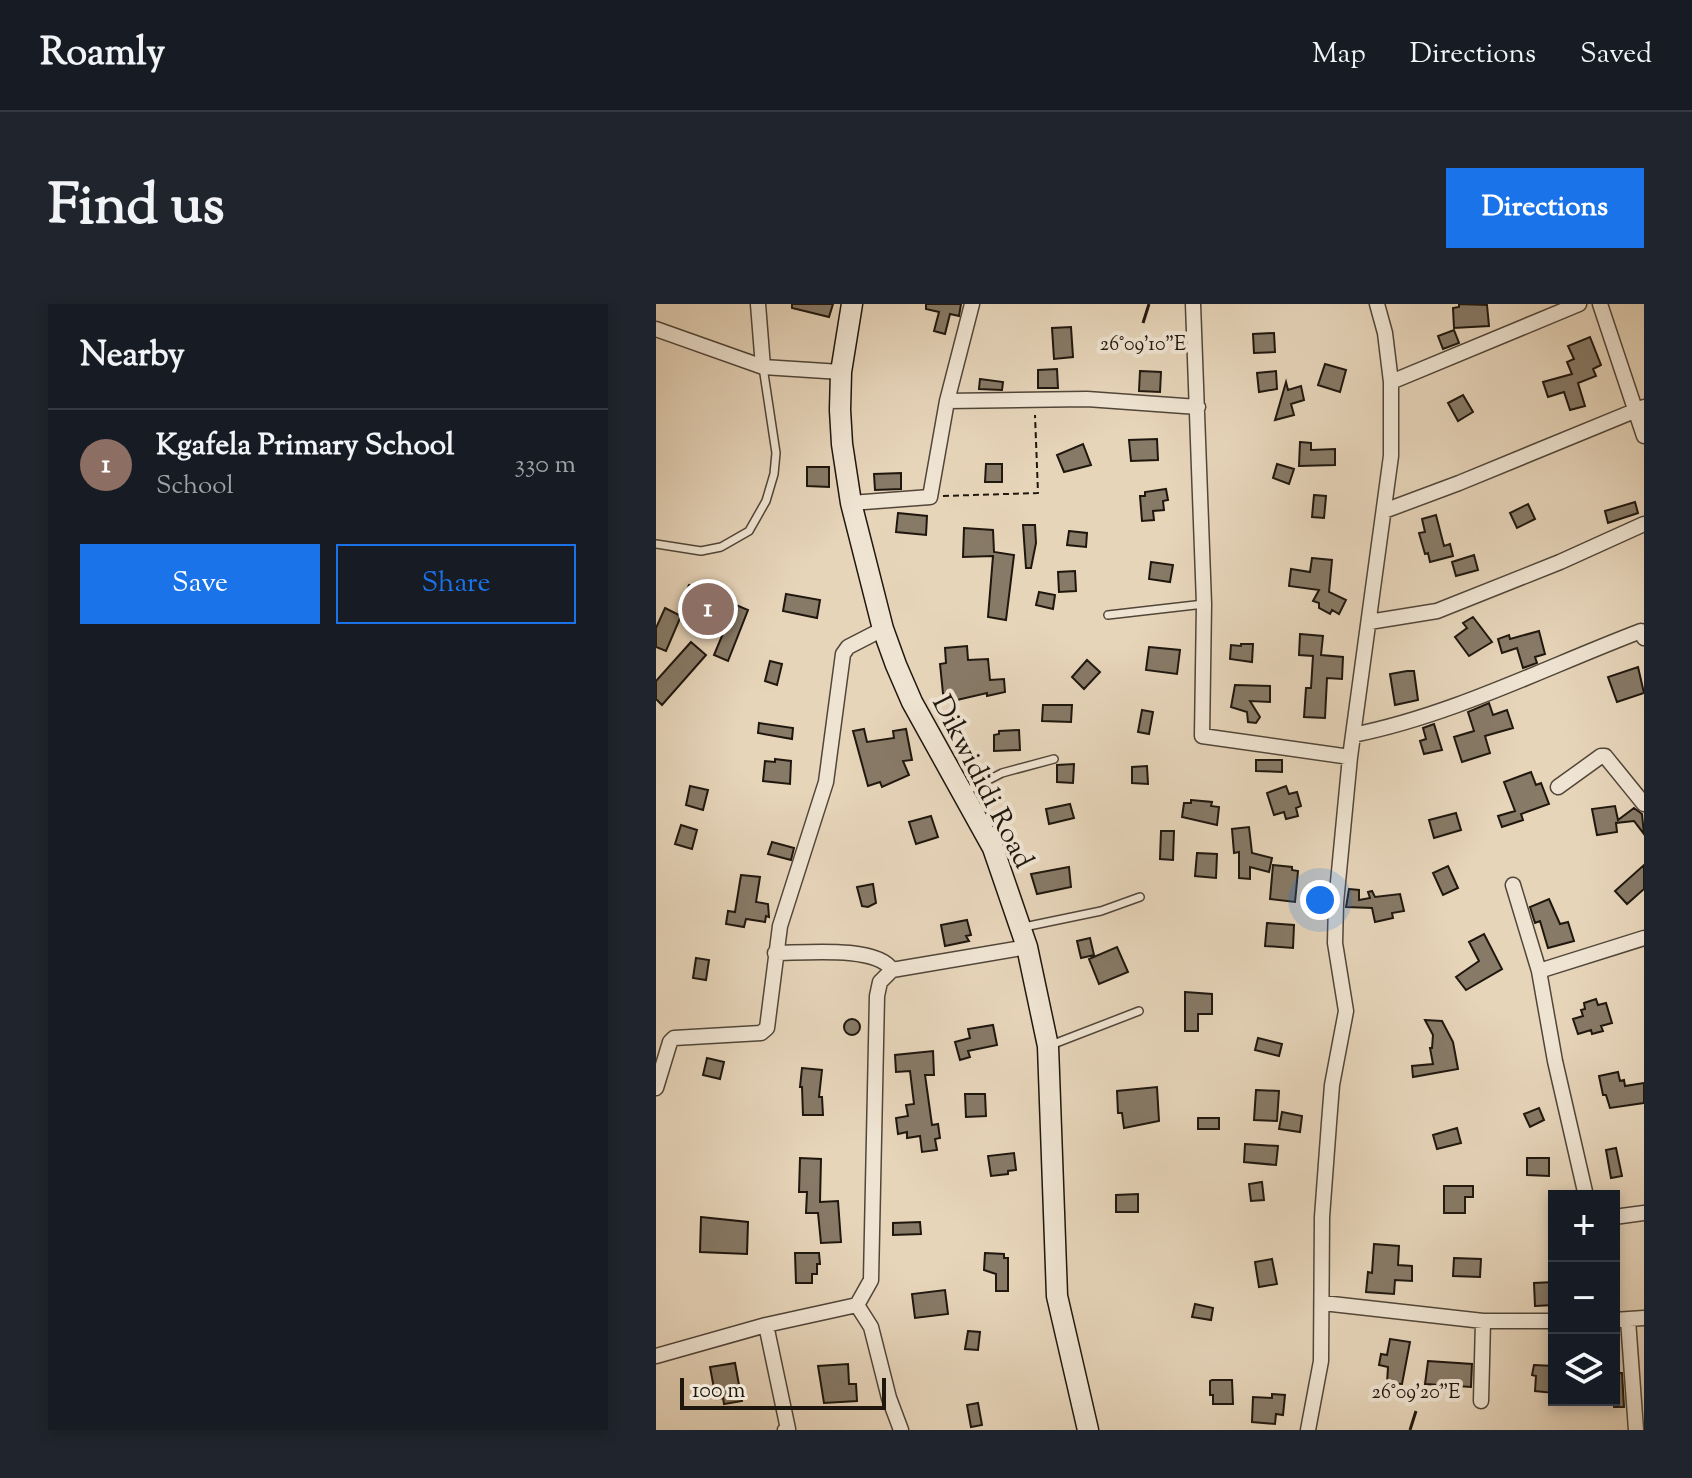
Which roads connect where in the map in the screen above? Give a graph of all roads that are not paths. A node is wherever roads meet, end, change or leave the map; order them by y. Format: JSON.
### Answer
{"nodes":[{"id":1,"x":758,"y":304,"type":"edge"},
{"id":2,"x":852,"y":304,"type":"edge"},
{"id":3,"x":972,"y":304,"type":"edge"},
{"id":4,"x":1193,"y":304,"type":"edge"},
{"id":5,"x":1377,"y":304,"type":"edge"},
{"id":6,"x":1579,"y":304,"type":"edge"},
{"id":7,"x":1600,"y":304,"type":"edge"},
{"id":8,"x":656,"y":329,"type":"edge"},
{"id":9,"x":763,"y":367,"type":"junction"},
{"id":10,"x":841,"y":372,"type":"junction"},
{"id":11,"x":1391,"y":382,"type":"junction"},
{"id":12,"x":947,"y":401,"type":"junction"},
{"id":13,"x":1198,"y":407,"type":"junction"},
{"id":14,"x":1639,"y":408,"type":"edge"},
{"id":15,"x":1644,"y":436,"type":"edge"},
{"id":16,"x":851,"y":503,"type":"junction"},
{"id":17,"x":1384,"y":511,"type":"junction"},
{"id":18,"x":1644,"y":524,"type":"edge"},
{"id":19,"x":656,"y":544,"type":"edge"},
{"id":20,"x":1204,"y":604,"type":"junction"},
{"id":21,"x":1108,"y":615,"type":"dead end"},
{"id":22,"x":1369,"y":622,"type":"junction"},
{"id":23,"x":883,"y":629,"type":"junction"},
{"id":24,"x":1643,"y":633,"type":"edge"},
{"id":25,"x":1353,"y":735,"type":"junction"},
{"id":26,"x":1350,"y":757,"type":"junction"},
{"id":27,"x":1054,"y":759,"type":"dead end"},
{"id":28,"x":1558,"y":787,"type":"dead end"},
{"id":29,"x":963,"y":793,"type":"junction"},
{"id":30,"x":1644,"y":804,"type":"edge"},
{"id":31,"x":1513,"y":885,"type":"dead end"},
{"id":32,"x":1140,"y":897,"type":"dead end"},
{"id":33,"x":1024,"y":937,"type":"junction"},
{"id":34,"x":1644,"y":938,"type":"edge"},
{"id":35,"x":775,"y":953,"type":"junction"},
{"id":36,"x":892,"y":970,"type":"junction"},
{"id":37,"x":1539,"y":971,"type":"junction"},
{"id":38,"x":1139,"y":1011,"type":"dead end"},
{"id":39,"x":1048,"y":1046,"type":"junction"},
{"id":40,"x":660,"y":1060,"type":"edge"},
{"id":41,"x":656,"y":1088,"type":"edge"},
{"id":42,"x":1585,"y":1190,"type":"edge"},
{"id":43,"x":1644,"y":1213,"type":"edge"},
{"id":44,"x":1620,"y":1216,"type":"edge"},
{"id":45,"x":1323,"y":1303,"type":"junction"},
{"id":46,"x":857,"y":1305,"type":"junction"},
{"id":47,"x":1644,"y":1318,"type":"edge"},
{"id":48,"x":1621,"y":1320,"type":"edge"},
{"id":49,"x":1483,"y":1321,"type":"junction"},
{"id":50,"x":1548,"y":1321,"type":"edge"},
{"id":51,"x":766,"y":1325,"type":"junction"},
{"id":52,"x":656,"y":1356,"type":"edge"},
{"id":53,"x":1481,"y":1401,"type":"dead end"},
{"id":54,"x":1638,"y":1424,"type":"edge"},
{"id":55,"x":787,"y":1430,"type":"edge"},
{"id":56,"x":901,"y":1430,"type":"edge"},
{"id":57,"x":1088,"y":1430,"type":"edge"},
{"id":58,"x":1308,"y":1430,"type":"edge"}],
"edges":[{"from":1,"to":9,"type":"street"},
{"from":2,"to":10,"type":"street","name":"Dikwididi Road"},
{"from":3,"to":12,"type":"street"},
{"from":4,"to":13,"type":"street"},
{"from":5,"to":11,"type":"street"},
{"from":6,"to":11,"type":"street"},
{"from":7,"to":14,"type":"street"},
{"from":8,"to":9,"type":"street"},
{"from":9,"to":10,"type":"street"},
{"from":9,"to":19,"type":"lane"},
{"from":10,"to":16,"type":"street","name":"Dikwididi Road"},
{"from":11,"to":17,"type":"street"},
{"from":12,"to":13,"type":"street"},
{"from":12,"to":16,"type":"street"},
{"from":13,"to":20,"type":"street"},
{"from":14,"to":15,"type":"street"},
{"from":14,"to":17,"type":"street"},
{"from":16,"to":23,"type":"street","name":"Dikwididi Road"},
{"from":17,"to":22,"type":"street"},
{"from":18,"to":22,"type":"street"},
{"from":20,"to":21,"type":"lane"},
{"from":20,"to":26,"type":"street"},
{"from":22,"to":25,"type":"street"},
{"from":23,"to":29,"type":"street","name":"Dikwididi Road"},
{"from":23,"to":35,"type":"street"},
{"from":24,"to":25,"type":"street"},
{"from":25,"to":26,"type":"street"},
{"from":26,"to":45,"type":"street"},
{"from":27,"to":29,"type":"lane"},
{"from":28,"to":30,"type":"street"},
{"from":29,"to":33,"type":"street","name":"Dikwididi Road"},
{"from":31,"to":37,"type":"street"},
{"from":32,"to":33,"type":"lane"},
{"from":33,"to":36,"type":"street"},
{"from":33,"to":39,"type":"street","name":"Dikwididi Road"},
{"from":34,"to":37,"type":"street"},
{"from":35,"to":36,"type":"street"},
{"from":35,"to":40,"type":"street"},
{"from":36,"to":46,"type":"street"},
{"from":37,"to":42,"type":"street"},
{"from":38,"to":39,"type":"lane"},
{"from":39,"to":57,"type":"street","name":"Dikwididi Road"},
{"from":40,"to":41,"type":"street"},
{"from":43,"to":44,"type":"street"},
{"from":45,"to":49,"type":"street"},
{"from":45,"to":58,"type":"street"},
{"from":46,"to":51,"type":"street"},
{"from":46,"to":56,"type":"street"},
{"from":47,"to":48,"type":"street"},
{"from":48,"to":54,"type":"street"},
{"from":49,"to":50,"type":"street"},
{"from":49,"to":53,"type":"street"},
{"from":51,"to":52,"type":"street"},
{"from":51,"to":55,"type":"street"}]}
